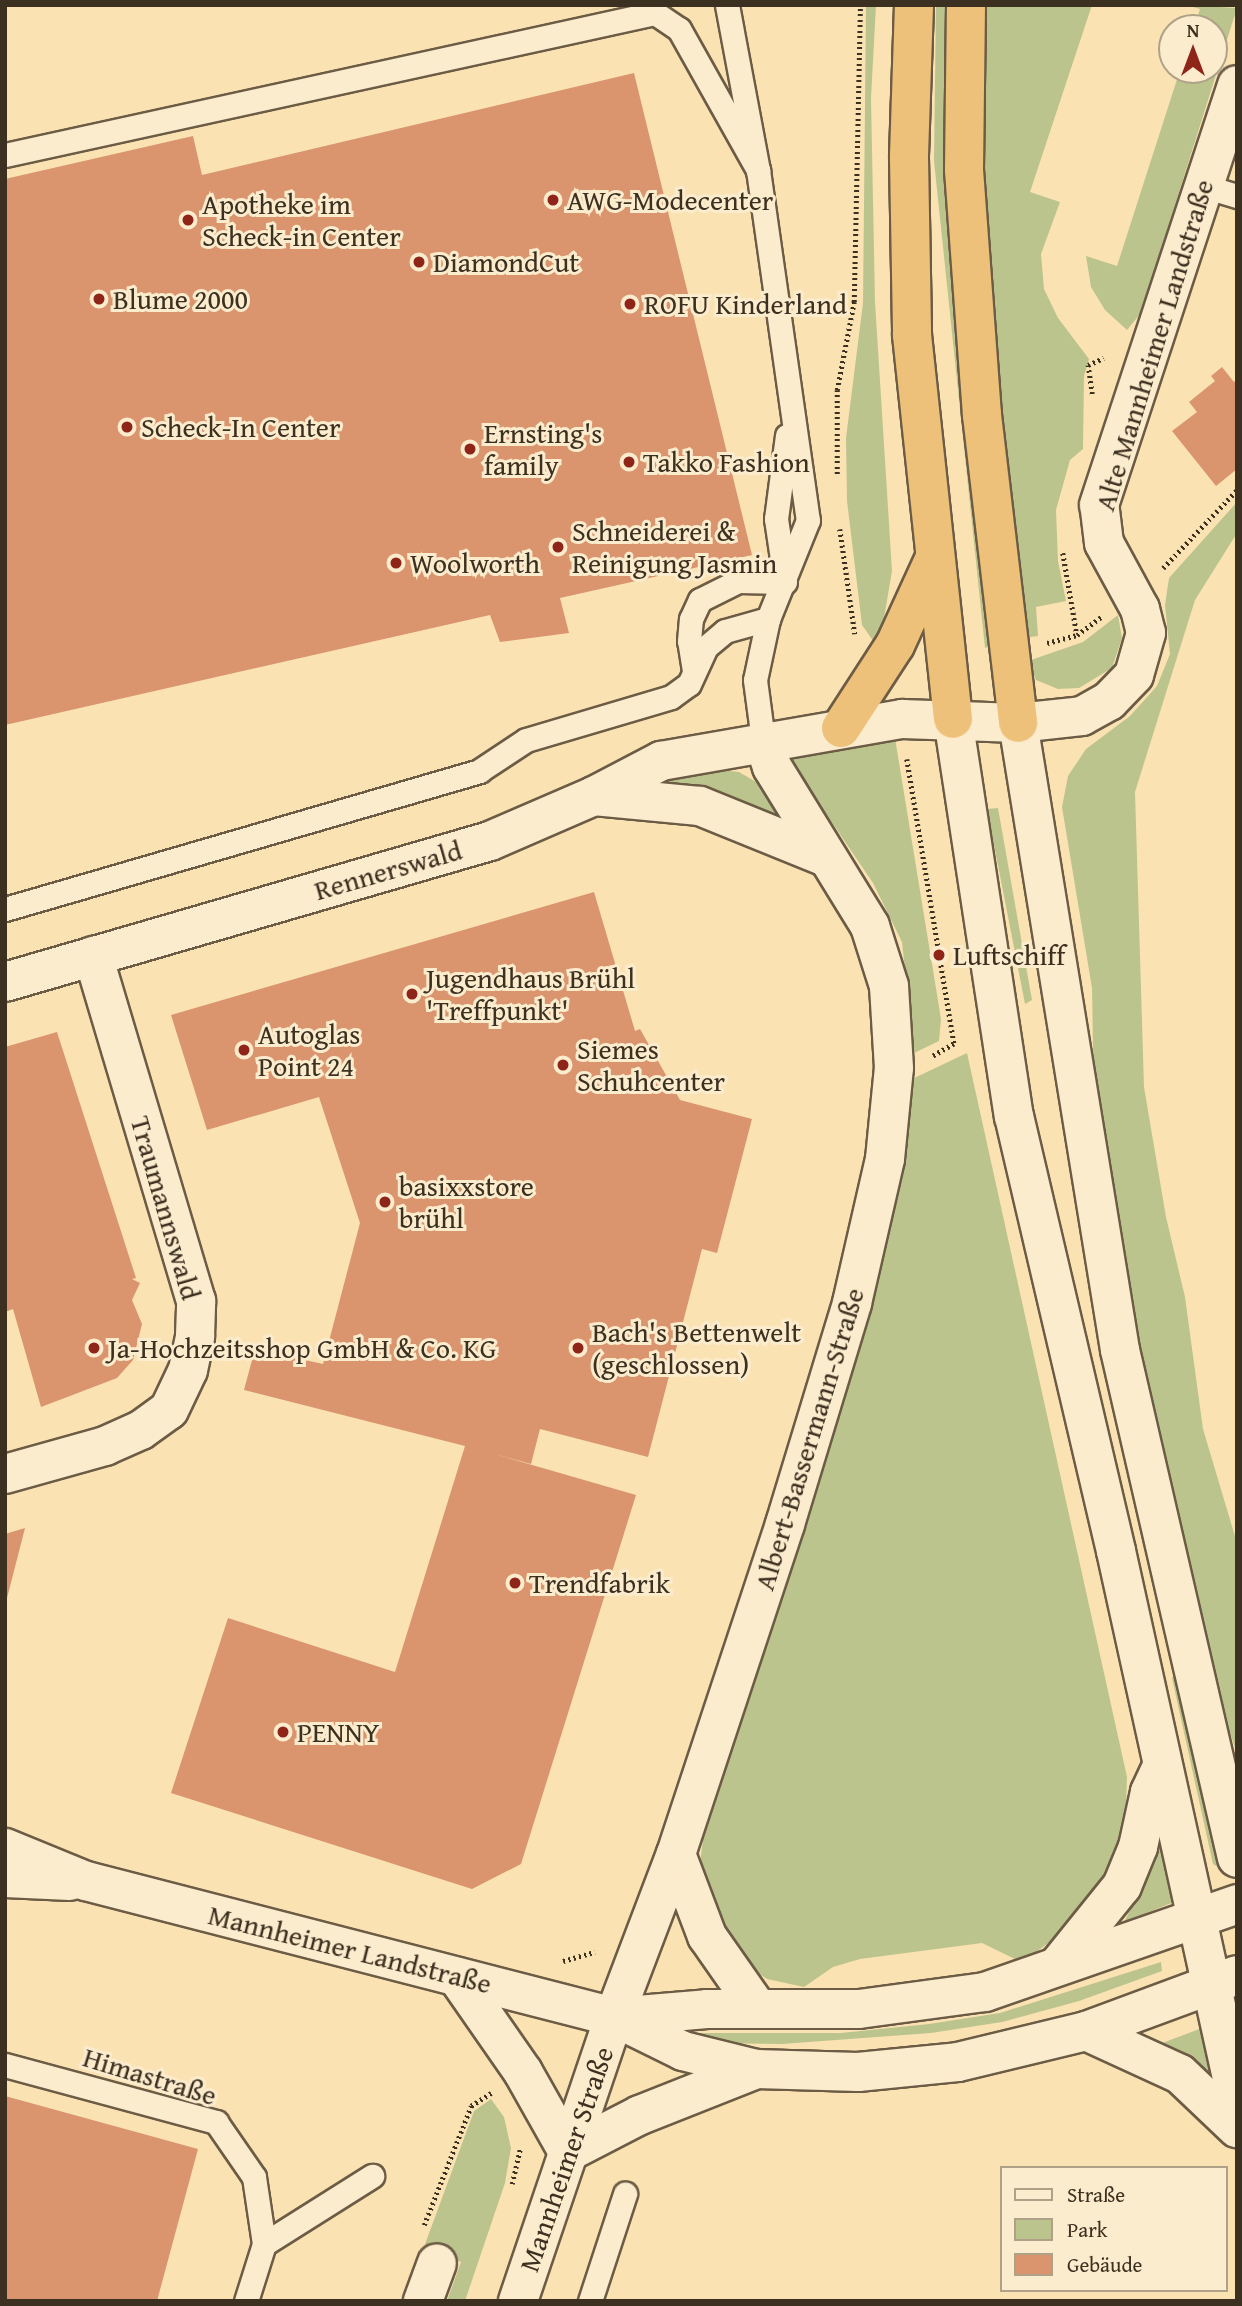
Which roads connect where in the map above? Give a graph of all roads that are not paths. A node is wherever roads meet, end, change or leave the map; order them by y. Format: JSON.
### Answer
{"nodes":[{"id":1,"x":727,"y":5,"type":"edge"},
{"id":2,"x":914,"y":5,"type":"edge"},
{"id":3,"x":966,"y":5,"type":"edge"},
{"id":4,"x":1237,"y":85,"type":"edge"},
{"id":5,"x":5,"y":155,"type":"edge"},
{"id":6,"x":758,"y":170,"type":"junction"},
{"id":7,"x":1221,"y":191,"type":"edge"},
{"id":8,"x":790,"y":412,"type":"junction"},
{"id":9,"x":934,"y":560,"type":"junction"},
{"id":10,"x":785,"y":582,"type":"junction"},
{"id":11,"x":768,"y":619,"type":"junction"},
{"id":12,"x":694,"y":671,"type":"junction"},
{"id":13,"x":953,"y":719,"type":"junction"},
{"id":14,"x":1018,"y":723,"type":"junction"},
{"id":15,"x":841,"y":728,"type":"junction"},
{"id":16,"x":763,"y":740,"type":"junction"},
{"id":17,"x":594,"y":796,"type":"junction"},
{"id":18,"x":823,"y":856,"type":"junction"},
{"id":19,"x":5,"y":909,"type":"edge"},
{"id":20,"x":93,"y":956,"type":"junction"},
{"id":21,"x":5,"y":982,"type":"edge"},
{"id":22,"x":5,"y":1474,"type":"edge"},
{"id":23,"x":1162,"y":1766,"type":"junction"},
{"id":24,"x":1229,"y":1787,"type":"edge"},
{"id":25,"x":5,"y":1849,"type":"edge"},
{"id":26,"x":676,"y":1854,"type":"junction"},
{"id":27,"x":1237,"y":1858,"type":"edge"},
{"id":28,"x":5,"y":1878,"type":"edge"},
{"id":29,"x":86,"y":1881,"type":"junction"},
{"id":30,"x":1237,"y":1904,"type":"edge"},
{"id":31,"x":1196,"y":1917,"type":"junction"},
{"id":32,"x":1055,"y":1970,"type":"junction"},
{"id":33,"x":457,"y":1977,"type":"junction"},
{"id":34,"x":1224,"y":1980,"type":"edge"},
{"id":35,"x":758,"y":2009,"type":"junction"},
{"id":36,"x":614,"y":2017,"type":"junction"},
{"id":37,"x":1086,"y":2031,"type":"junction"},
{"id":38,"x":5,"y":2065,"type":"edge"},
{"id":39,"x":756,"y":2069,"type":"junction"},
{"id":40,"x":1237,"y":2101,"type":"edge"},
{"id":41,"x":1237,"y":2128,"type":"edge"},
{"id":42,"x":568,"y":2152,"type":"junction"},
{"id":43,"x":372,"y":2176,"type":"dead end"},
{"id":44,"x":625,"y":2194,"type":"dead end"},
{"id":45,"x":264,"y":2244,"type":"junction"},
{"id":46,"x":437,"y":2263,"type":"road end"},
{"id":47,"x":246,"y":2301,"type":"edge"},
{"id":48,"x":423,"y":2301,"type":"edge"},
{"id":49,"x":518,"y":2301,"type":"edge"},
{"id":50,"x":590,"y":2301,"type":"edge"}],
"edges":[{"from":1,"to":6,"type":"lane"},
{"from":2,"to":9,"type":"highway"},
{"from":3,"to":14,"type":"highway"},
{"from":4,"to":7,"type":"main road","name":"Alte Mannheimer Landstraße"},
{"from":5,"to":6,"type":"lane"},
{"from":6,"to":8,"type":"lane"},
{"from":7,"to":14,"type":"main road","name":"Alte Mannheimer Landstraße"},
{"from":8,"to":10,"type":"lane"},
{"from":8,"to":10,"type":"lane"},
{"from":9,"to":13,"type":"highway"},
{"from":9,"to":15,"type":"highway"},
{"from":10,"to":11,"type":"lane"},
{"from":10,"to":12,"type":"lane"},
{"from":11,"to":12,"type":"lane"},
{"from":11,"to":16,"type":"lane"},
{"from":12,"to":19,"type":"lane"},
{"from":13,"to":14,"type":"main road","name":"Alte Mannheimer Landstraße"},
{"from":13,"to":15,"type":"main road","name":"Alte Mannheimer Landstraße"},
{"from":13,"to":23,"type":"main road"},
{"from":14,"to":24,"type":"main road"},
{"from":15,"to":16,"type":"main road","name":"Rennerswald"},
{"from":16,"to":17,"type":"main road","name":"Rennerswald"},
{"from":16,"to":18,"type":"main road","name":"Albert-Bassermann-Straße"},
{"from":17,"to":18,"type":"main road"},
{"from":17,"to":20,"type":"main road","name":"Rennerswald"},
{"from":18,"to":26,"type":"main road","name":"Albert-Bassermann-Straße"},
{"from":20,"to":21,"type":"main road","name":"Rennerswald"},
{"from":20,"to":22,"type":"main road","name":"Traumannswald"},
{"from":23,"to":31,"type":"main road"},
{"from":23,"to":32,"type":"main road"},
{"from":24,"to":27,"type":"main road"},
{"from":25,"to":29,"type":"main road","name":"Mannheimer Landstraße"},
{"from":26,"to":35,"type":"main road"},
{"from":26,"to":36,"type":"main road","name":"Albert-Bassermann-Straße"},
{"from":28,"to":29,"type":"main road","name":"Mannheimer Landstraße"},
{"from":29,"to":33,"type":"main road","name":"Mannheimer Landstraße"},
{"from":30,"to":31,"type":"main road","name":"Mannheimer Landstraße"},
{"from":31,"to":32,"type":"main road","name":"Mannheimer Landstraße"},
{"from":31,"to":34,"type":"main road"},
{"from":32,"to":35,"type":"main road","name":"Mannheimer Landstraße"},
{"from":33,"to":36,"type":"main road","name":"Mannheimer Landstraße"},
{"from":33,"to":42,"type":"main road"},
{"from":34,"to":37,"type":"main road","name":"Mannheimer Landstraße"},
{"from":34,"to":40,"type":"main road"},
{"from":35,"to":36,"type":"main road","name":"Mannheimer Landstraße"},
{"from":36,"to":39,"type":"main road","name":"Mannheimer Landstraße"},
{"from":36,"to":42,"type":"main road","name":"Mannheimer Straße"},
{"from":37,"to":39,"type":"main road","name":"Mannheimer Landstraße"},
{"from":37,"to":41,"type":"main road"},
{"from":38,"to":45,"type":"lane","name":"Himastraße"},
{"from":39,"to":42,"type":"main road"},
{"from":42,"to":49,"type":"main road","name":"Mannheimer Straße"},
{"from":43,"to":45,"type":"lane"},
{"from":44,"to":50,"type":"lane"},
{"from":45,"to":47,"type":"lane","name":"Himastraße"},
{"from":46,"to":48,"type":"main road"}]}
